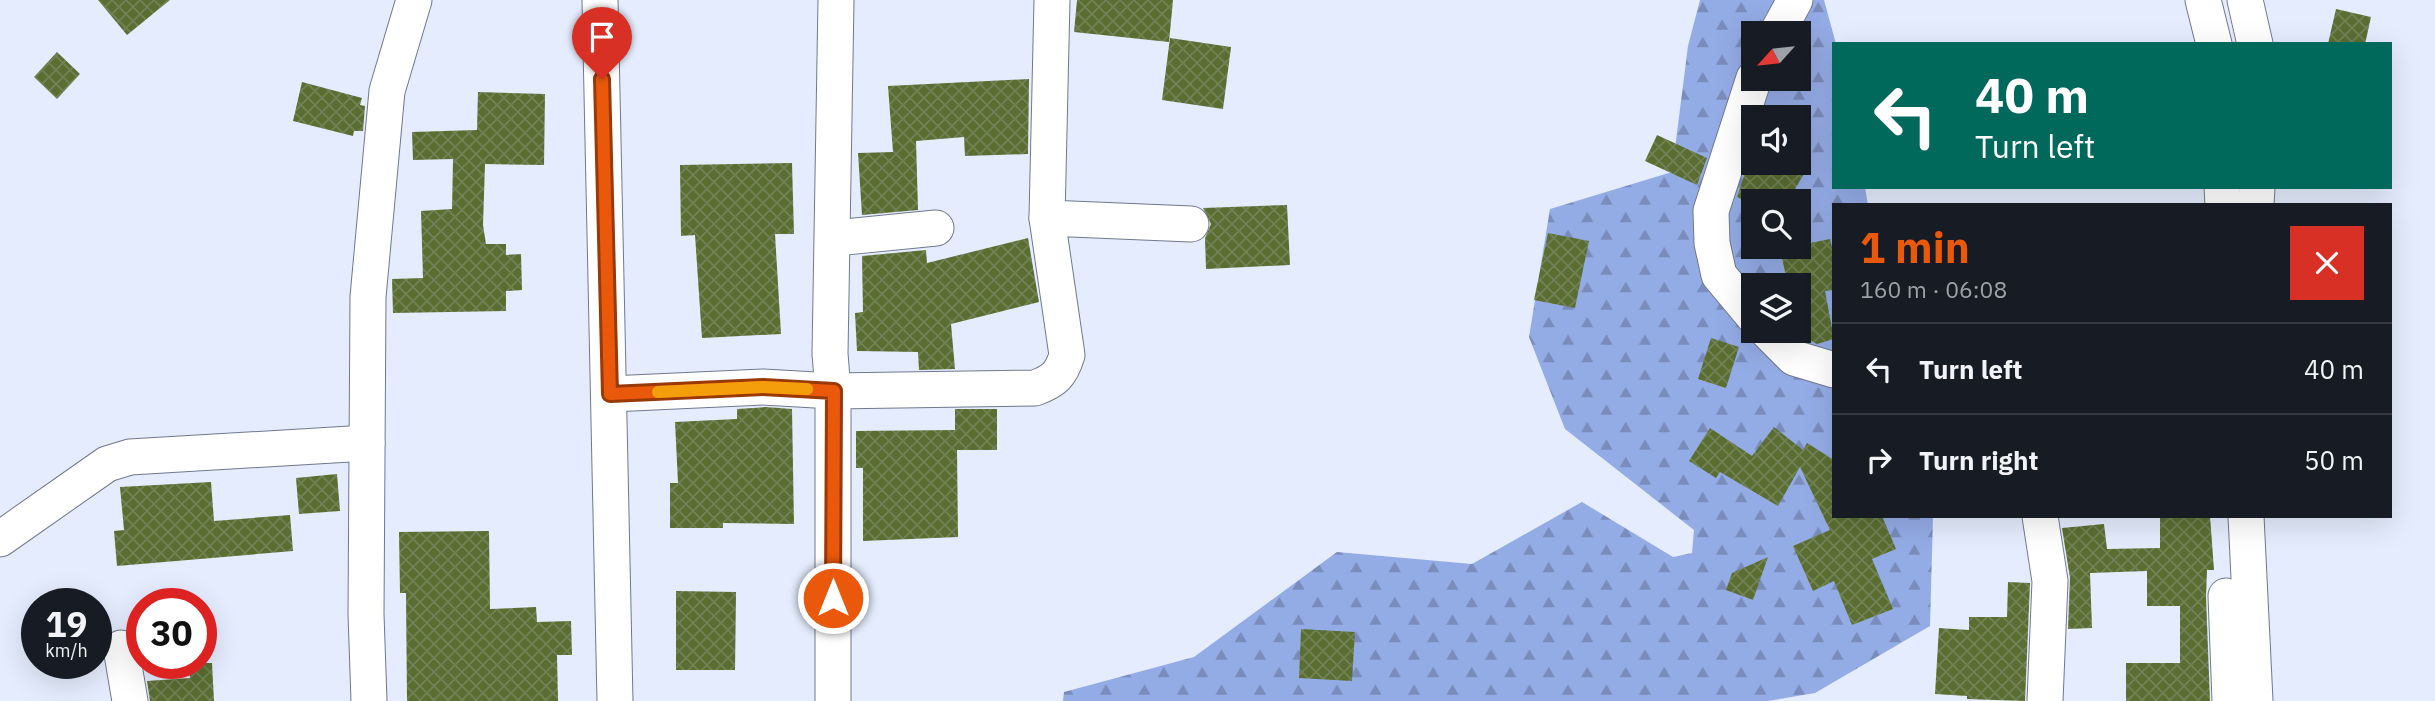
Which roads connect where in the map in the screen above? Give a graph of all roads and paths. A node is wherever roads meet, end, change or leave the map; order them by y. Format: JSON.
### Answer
{"nodes":[{"id":1,"x":414,"y":0,"type":"edge"},
{"id":2,"x":600,"y":0,"type":"edge"},
{"id":3,"x":836,"y":0,"type":"edge"},
{"id":4,"x":1052,"y":0,"type":"edge"},
{"id":5,"x":1795,"y":0,"type":"edge"},
{"id":6,"x":2203,"y":0,"type":"edge"},
{"id":7,"x":2245,"y":0,"type":"edge"},
{"id":8,"x":1784,"y":21,"type":"edge"},
{"id":9,"x":2214,"y":42,"type":"edge"},
{"id":10,"x":2255,"y":42,"type":"edge"},
{"id":11,"x":1750,"y":91,"type":"edge"},
{"id":12,"x":1047,"y":218,"type":"junction"},
{"id":13,"x":1191,"y":224,"type":"dead end"},
{"id":14,"x":936,"y":228,"type":"dead end"},
{"id":15,"x":835,"y":238,"type":"junction"},
{"id":16,"x":1741,"y":301,"type":"edge"},
{"id":17,"x":1779,"y":343,"type":"edge"},
{"id":18,"x":1832,"y":369,"type":"edge"},
{"id":19,"x":834,"y":391,"type":"junction"},
{"id":20,"x":610,"y":394,"type":"junction"},
{"id":21,"x":367,"y":443,"type":"junction"},
{"id":22,"x":2040,"y":518,"type":"edge"},
{"id":23,"x":2223,"y":518,"type":"edge"},
{"id":24,"x":2246,"y":518,"type":"edge"},
{"id":25,"x":0,"y":539,"type":"edge"},
{"id":26,"x":121,"y":648,"type":"dead end"},
{"id":27,"x":130,"y":701,"type":"edge"},
{"id":28,"x":369,"y":701,"type":"edge"},
{"id":29,"x":615,"y":701,"type":"edge"},
{"id":30,"x":833,"y":701,"type":"edge"},
{"id":31,"x":2045,"y":701,"type":"edge"},
{"id":32,"x":2230,"y":701,"type":"edge"},
{"id":33,"x":2255,"y":701,"type":"edge"}],
"edges":[{"from":1,"to":21,"type":"street"},
{"from":2,"to":20,"type":"street"},
{"from":3,"to":15,"type":"street"},
{"from":4,"to":12,"type":"street"},
{"from":5,"to":8,"type":"street"},
{"from":6,"to":9,"type":"street"},
{"from":7,"to":10,"type":"street"},
{"from":11,"to":16,"type":"street"},
{"from":12,"to":13,"type":"street"},
{"from":12,"to":19,"type":"street"},
{"from":14,"to":15,"type":"street"},
{"from":15,"to":19,"type":"street"},
{"from":17,"to":18,"type":"street"},
{"from":19,"to":20,"type":"street"},
{"from":19,"to":30,"type":"street"},
{"from":20,"to":29,"type":"street"},
{"from":21,"to":25,"type":"street"},
{"from":21,"to":28,"type":"street"},
{"from":22,"to":31,"type":"street"},
{"from":23,"to":32,"type":"street"},
{"from":24,"to":33,"type":"street"},
{"from":26,"to":27,"type":"street"}]}
